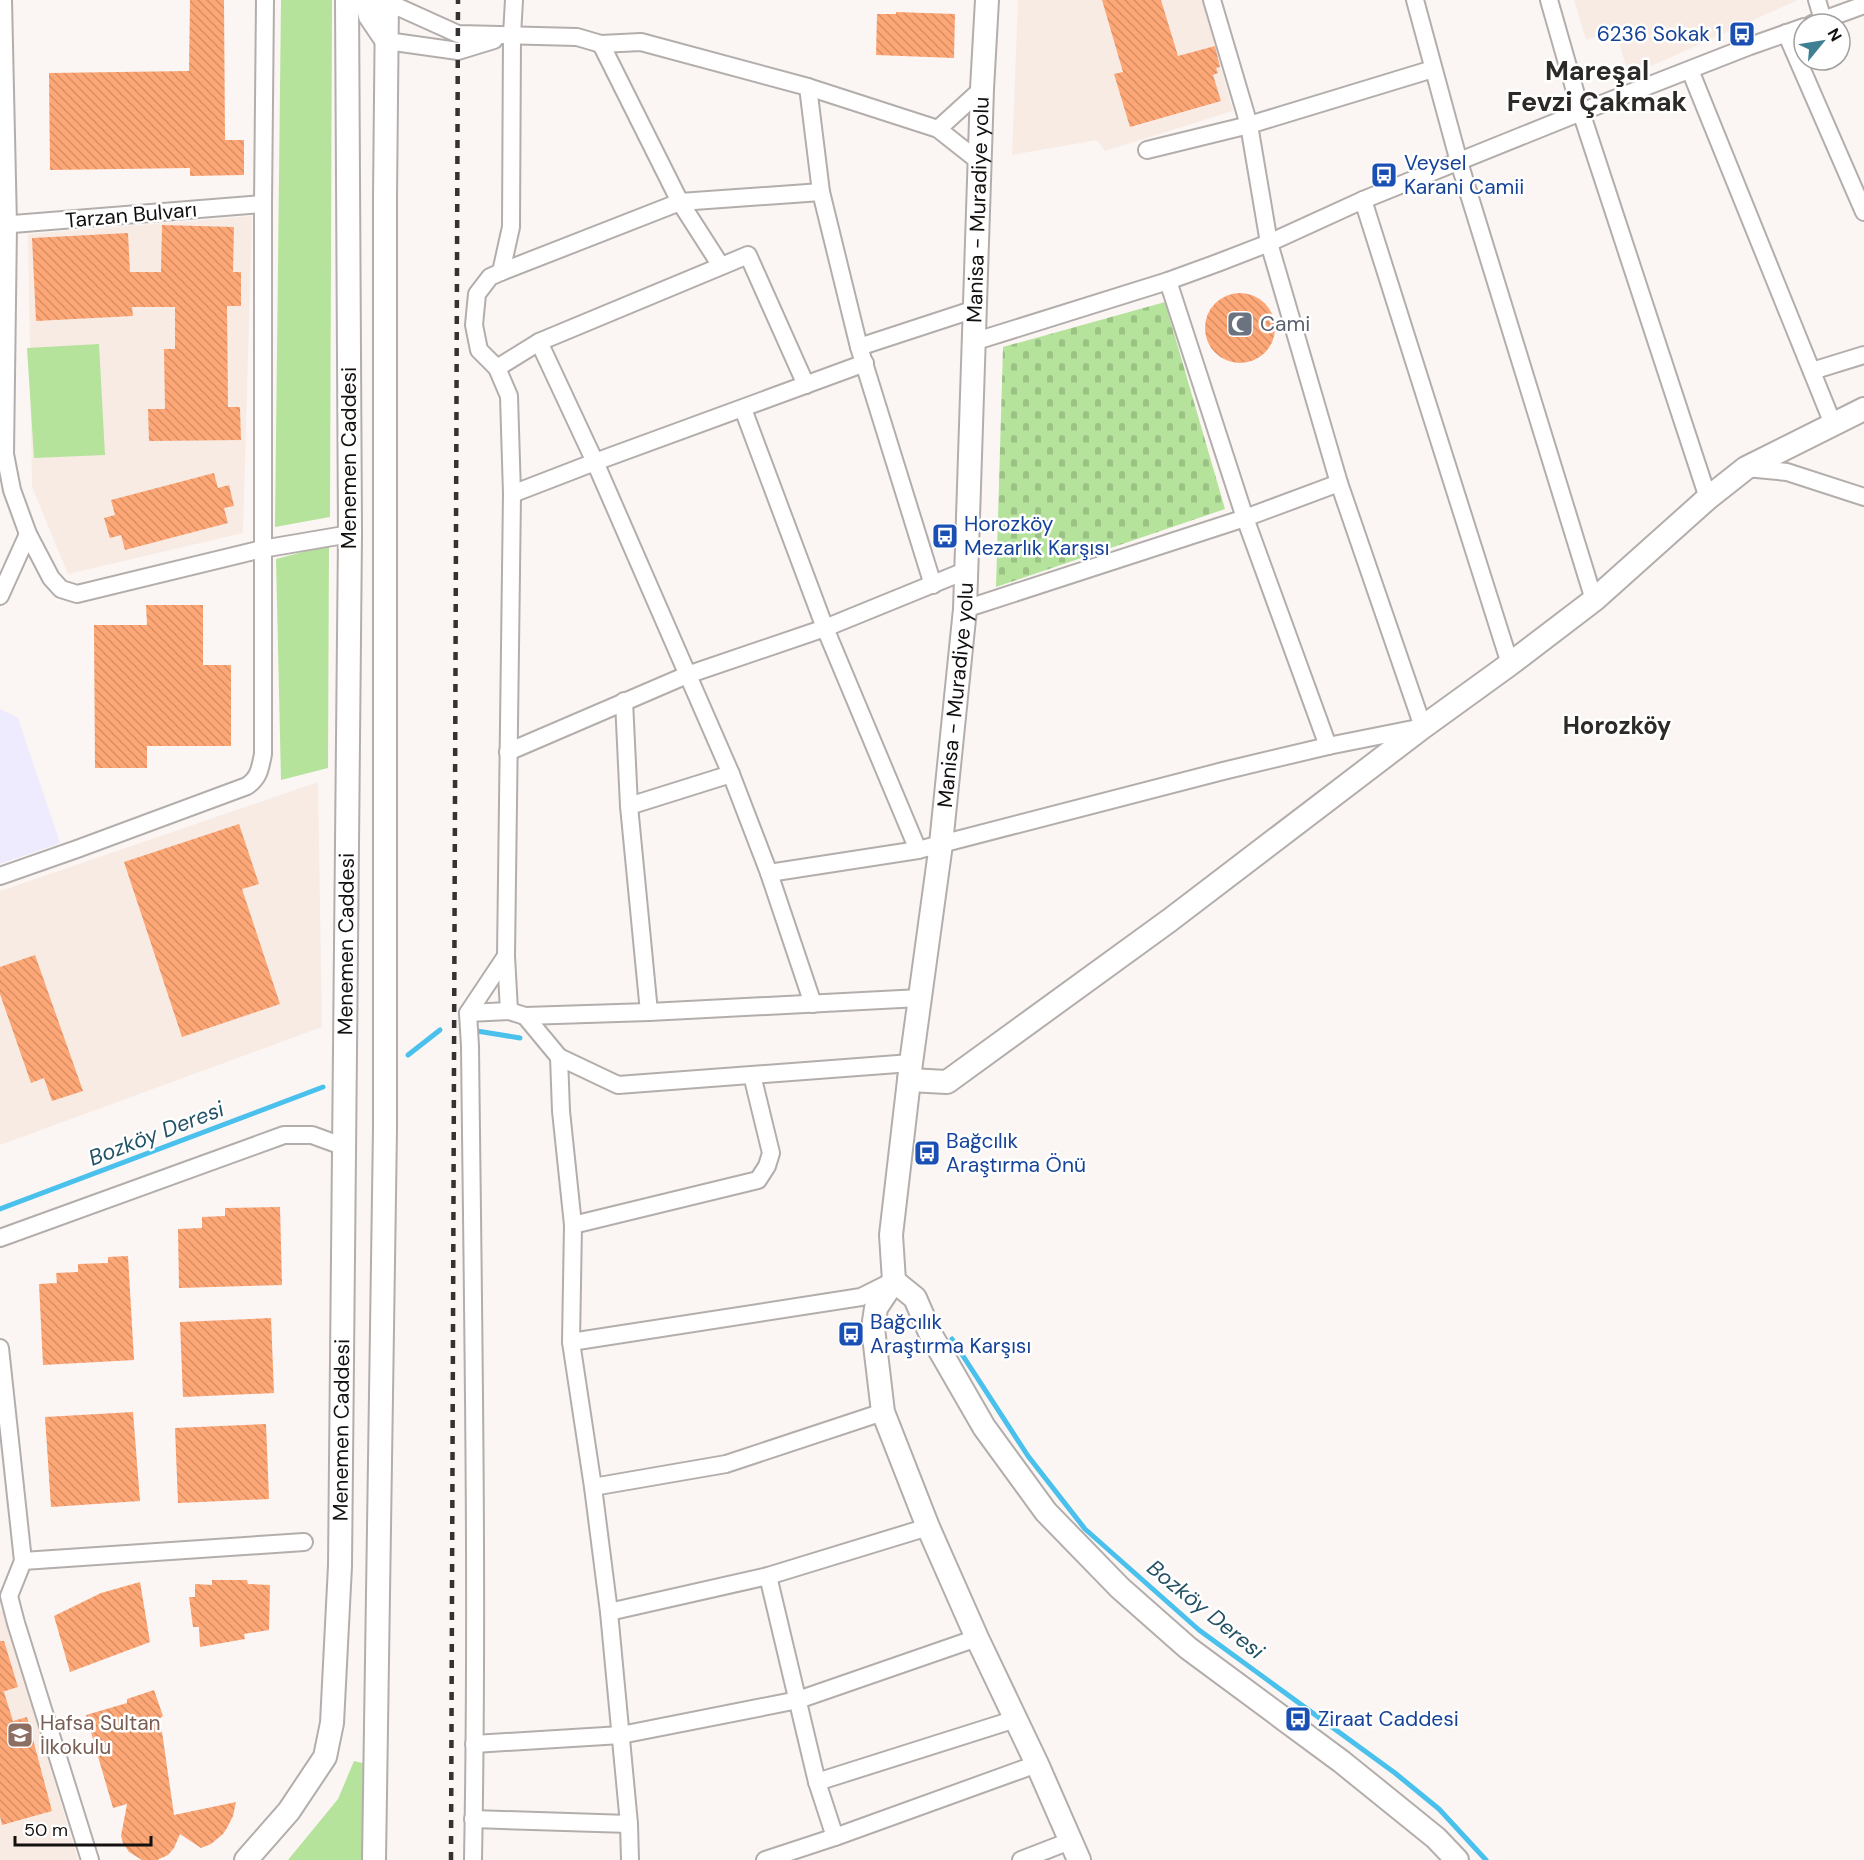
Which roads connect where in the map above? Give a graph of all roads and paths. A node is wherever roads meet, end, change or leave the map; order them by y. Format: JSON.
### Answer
{"nodes":[{"id":1,"x":3,"y":0,"type":"edge"},
{"id":2,"x":265,"y":0,"type":"edge"},
{"id":3,"x":347,"y":0,"type":"edge"},
{"id":4,"x":514,"y":0,"type":"edge"},
{"id":5,"x":987,"y":0,"type":"edge"},
{"id":6,"x":1415,"y":0,"type":"edge"},
{"id":7,"x":1549,"y":0,"type":"edge"},
{"id":8,"x":380,"y":1,"type":"edge"},
{"id":9,"x":1219,"y":2,"type":"edge"},
{"id":10,"x":1864,"y":5,"type":"edge"},
{"id":11,"x":1845,"y":12,"type":"edge"},
{"id":12,"x":1792,"y":31,"type":"edge"},
{"id":13,"x":1786,"y":33,"type":"junction"},
{"id":14,"x":512,"y":35,"type":"junction"},
{"id":15,"x":387,"y":41,"type":"junction"},
{"id":16,"x":601,"y":44,"type":"junction"},
{"id":17,"x":1433,"y":69,"type":"junction"},
{"id":18,"x":1690,"y":70,"type":"junction"},
{"id":19,"x":808,"y":87,"type":"junction"},
{"id":20,"x":982,"y":89,"type":"junction"},
{"id":21,"x":1581,"y":112,"type":"junction"},
{"id":22,"x":1249,"y":125,"type":"junction"},
{"id":23,"x":938,"y":129,"type":"junction"},
{"id":24,"x":1147,"y":150,"type":"dead end"},
{"id":25,"x":1459,"y":162,"type":"junction"},
{"id":26,"x":981,"y":163,"type":"junction"},
{"id":27,"x":821,"y":192,"type":"junction"},
{"id":28,"x":1363,"y":200,"type":"junction"},
{"id":29,"x":680,"y":202,"type":"junction"},
{"id":30,"x":263,"y":204,"type":"junction"},
{"id":31,"x":1863,"y":207,"type":"edge"},
{"id":32,"x":4,"y":225,"type":"edge"},
{"id":33,"x":1269,"y":243,"type":"junction"},
{"id":34,"x":721,"y":266,"type":"junction"},
{"id":35,"x":501,"y":272,"type":"junction"},
{"id":36,"x":1168,"y":281,"type":"junction"},
{"id":37,"x":975,"y":309,"type":"junction"},
{"id":38,"x":539,"y":342,"type":"junction"},
{"id":39,"x":973,"y":342,"type":"junction"},
{"id":40,"x":862,"y":355,"type":"junction"},
{"id":41,"x":1864,"y":355,"type":"edge"},
{"id":42,"x":497,"y":368,"type":"junction"},
{"id":43,"x":1812,"y":371,"type":"junction"},
{"id":44,"x":806,"y":385,"type":"junction"},
{"id":45,"x":743,"y":409,"type":"junction"},
{"id":46,"x":1864,"y":409,"type":"edge"},
{"id":47,"x":1833,"y":424,"type":"junction"},
{"id":48,"x":595,"y":462,"type":"junction"},
{"id":49,"x":1746,"y":468,"type":"junction"},
{"id":50,"x":1339,"y":483,"type":"junction"},
{"id":51,"x":512,"y":494,"type":"junction"},
{"id":52,"x":1864,"y":497,"type":"edge"},
{"id":53,"x":1708,"y":498,"type":"junction"},
{"id":54,"x":1245,"y":518,"type":"junction"},
{"id":55,"x":28,"y":534,"type":"junction"},
{"id":56,"x":350,"y":534,"type":"junction"},
{"id":57,"x":262,"y":549,"type":"junction"},
{"id":58,"x":965,"y":571,"type":"junction"},
{"id":59,"x":933,"y":585,"type":"junction"},
{"id":60,"x":0,"y":596,"type":"edge"},
{"id":61,"x":1594,"y":600,"type":"junction"},
{"id":62,"x":964,"y":609,"type":"junction"},
{"id":63,"x":825,"y":628,"type":"junction"},
{"id":64,"x":1510,"y":664,"type":"junction"},
{"id":65,"x":687,"y":675,"type":"junction"},
{"id":66,"x":624,"y":701,"type":"junction"},
{"id":67,"x":1423,"y":727,"type":"junction"},
{"id":68,"x":1328,"y":746,"type":"junction"},
{"id":69,"x":508,"y":752,"type":"junction"},
{"id":70,"x":731,"y":774,"type":"junction"},
{"id":71,"x":629,"y":806,"type":"junction"},
{"id":72,"x":941,"y":844,"type":"junction"},
{"id":73,"x":918,"y":850,"type":"junction"},
{"id":74,"x":769,"y":873,"type":"junction"},
{"id":75,"x":0,"y":876,"type":"edge"},
{"id":76,"x":506,"y":956,"type":"junction"},
{"id":77,"x":920,"y":998,"type":"junction"},
{"id":78,"x":813,"y":1004,"type":"junction"},
{"id":79,"x":649,"y":1012,"type":"junction"},
{"id":80,"x":468,"y":1013,"type":"junction"},
{"id":81,"x":517,"y":1013,"type":"junction"},
{"id":82,"x":559,"y":1057,"type":"junction"},
{"id":83,"x":910,"y":1072,"type":"junction"},
{"id":84,"x":752,"y":1075,"type":"junction"},
{"id":85,"x":345,"y":1147,"type":"junction"},
{"id":86,"x":573,"y":1225,"type":"junction"},
{"id":87,"x":0,"y":1238,"type":"edge"},
{"id":88,"x":894,"y":1281,"type":"junction"},
{"id":89,"x":571,"y":1342,"type":"junction"},
{"id":90,"x":0,"y":1348,"type":"edge"},
{"id":91,"x":883,"y":1412,"type":"junction"},
{"id":92,"x":5,"y":1437,"type":"edge"},
{"id":93,"x":593,"y":1487,"type":"junction"},
{"id":94,"x":928,"y":1527,"type":"junction"},
{"id":95,"x":304,"y":1542,"type":"dead end"},
{"id":96,"x":23,"y":1561,"type":"junction"},
{"id":97,"x":768,"y":1576,"type":"junction"},
{"id":98,"x":5,"y":1598,"type":"edge"},
{"id":99,"x":609,"y":1612,"type":"junction"},
{"id":100,"x":977,"y":1638,"type":"junction"},
{"id":101,"x":798,"y":1700,"type":"junction"},
{"id":102,"x":1016,"y":1719,"type":"junction"},
{"id":103,"x":621,"y":1735,"type":"junction"},
{"id":104,"x":474,"y":1744,"type":"junction"},
{"id":105,"x":1037,"y":1764,"type":"junction"},
{"id":106,"x":817,"y":1782,"type":"junction"},
{"id":107,"x":473,"y":1819,"type":"junction"},
{"id":108,"x":629,"y":1824,"type":"junction"},
{"id":109,"x":835,"y":1837,"type":"junction"},
{"id":110,"x":1075,"y":1850,"type":"edge"},
{"id":111,"x":90,"y":1860,"type":"edge"},
{"id":112,"x":246,"y":1860,"type":"edge"},
{"id":113,"x":374,"y":1860,"type":"edge"},
{"id":114,"x":472,"y":1860,"type":"edge"},
{"id":115,"x":630,"y":1860,"type":"edge"},
{"id":116,"x":765,"y":1860,"type":"edge"},
{"id":117,"x":1021,"y":1860,"type":"edge"},
{"id":118,"x":1457,"y":1860,"type":"edge"}],
"edges":[{"from":1,"to":32,"type":"street"},
{"from":2,"to":30,"type":"street"},
{"from":3,"to":56,"type":"main road","name":"Menemen Caddesi"},
{"from":4,"to":14,"type":"street"},
{"from":5,"to":20,"type":"main road","name":"Manisa - Muradiye yolu"},
{"from":6,"to":17,"type":"street"},
{"from":7,"to":21,"type":"street"},
{"from":8,"to":14,"type":"street"},
{"from":8,"to":15,"type":"main road"},
{"from":9,"to":22,"type":"street"},
{"from":10,"to":11,"type":"street"},
{"from":12,"to":13,"type":"street"},
{"from":13,"to":18,"type":"street"},
{"from":13,"to":31,"type":"street"},
{"from":14,"to":15,"type":"street"},
{"from":14,"to":16,"type":"street"},
{"from":14,"to":35,"type":"street"},
{"from":15,"to":113,"type":"main road","name":"Menemen Caddesi"},
{"from":16,"to":19,"type":"street"},
{"from":16,"to":29,"type":"street"},
{"from":17,"to":22,"type":"street"},
{"from":17,"to":25,"type":"street"},
{"from":18,"to":21,"type":"street"},
{"from":18,"to":43,"type":"street"},
{"from":19,"to":23,"type":"street"},
{"from":19,"to":27,"type":"street"},
{"from":20,"to":23,"type":"street"},
{"from":20,"to":26,"type":"main road","name":"Manisa - Muradiye yolu"},
{"from":21,"to":25,"type":"street"},
{"from":21,"to":53,"type":"street"},
{"from":22,"to":24,"type":"street"},
{"from":22,"to":33,"type":"street"},
{"from":23,"to":26,"type":"street"},
{"from":25,"to":28,"type":"street"},
{"from":25,"to":61,"type":"street"},
{"from":26,"to":37,"type":"main road","name":"Manisa - Muradiye yolu"},
{"from":27,"to":29,"type":"street"},
{"from":27,"to":40,"type":"street"},
{"from":28,"to":33,"type":"street"},
{"from":28,"to":64,"type":"street"},
{"from":29,"to":34,"type":"street"},
{"from":29,"to":35,"type":"street"},
{"from":30,"to":32,"type":"street","name":"Tarzan Bulvarı"},
{"from":30,"to":57,"type":"street"},
{"from":32,"to":55,"type":"street"},
{"from":33,"to":36,"type":"street"},
{"from":33,"to":50,"type":"street"},
{"from":34,"to":38,"type":"street"},
{"from":34,"to":44,"type":"street"},
{"from":35,"to":42,"type":"street"},
{"from":36,"to":39,"type":"street"},
{"from":36,"to":54,"type":"street"},
{"from":37,"to":39,"type":"main road","name":"Manisa - Muradiye yolu"},
{"from":37,"to":40,"type":"street"},
{"from":38,"to":42,"type":"street"},
{"from":38,"to":48,"type":"street"},
{"from":39,"to":58,"type":"main road","name":"Manisa - Muradiye yolu"},
{"from":40,"to":44,"type":"street"},
{"from":40,"to":59,"type":"street"},
{"from":41,"to":43,"type":"street"},
{"from":42,"to":51,"type":"street"},
{"from":43,"to":47,"type":"street"},
{"from":44,"to":45,"type":"street"},
{"from":45,"to":48,"type":"street"},
{"from":45,"to":63,"type":"street"},
{"from":46,"to":47,"type":"main road"},
{"from":47,"to":49,"type":"main road"},
{"from":48,"to":51,"type":"street"},
{"from":48,"to":65,"type":"street"},
{"from":49,"to":52,"type":"street"},
{"from":49,"to":53,"type":"main road"},
{"from":50,"to":54,"type":"street"},
{"from":50,"to":67,"type":"street"},
{"from":51,"to":69,"type":"street"},
{"from":53,"to":61,"type":"main road"},
{"from":54,"to":62,"type":"street"},
{"from":54,"to":68,"type":"street"},
{"from":55,"to":57,"type":"street"},
{"from":55,"to":60,"type":"street"},
{"from":56,"to":57,"type":"street"},
{"from":56,"to":85,"type":"main road","name":"Menemen Caddesi"},
{"from":57,"to":75,"type":"street"},
{"from":58,"to":59,"type":"street"},
{"from":58,"to":62,"type":"main road","name":"Manisa - Muradiye yolu"},
{"from":59,"to":63,"type":"street"},
{"from":61,"to":64,"type":"main road"},
{"from":62,"to":72,"type":"main road","name":"Manisa - Muradiye yolu"},
{"from":63,"to":65,"type":"street"},
{"from":63,"to":73,"type":"street"},
{"from":64,"to":67,"type":"main road"},
{"from":65,"to":66,"type":"street"},
{"from":65,"to":70,"type":"street"},
{"from":66,"to":69,"type":"street"},
{"from":66,"to":71,"type":"street"},
{"from":67,"to":68,"type":"street"},
{"from":67,"to":83,"type":"main road"},
{"from":68,"to":72,"type":"street"},
{"from":69,"to":76,"type":"street"},
{"from":70,"to":71,"type":"street"},
{"from":70,"to":74,"type":"street"},
{"from":71,"to":79,"type":"street"},
{"from":72,"to":73,"type":"street"},
{"from":72,"to":77,"type":"main road","name":"Manisa - Muradiye yolu"},
{"from":73,"to":74,"type":"street"},
{"from":74,"to":78,"type":"street"},
{"from":76,"to":80,"type":"street"},
{"from":76,"to":81,"type":"street"},
{"from":77,"to":78,"type":"street"},
{"from":77,"to":83,"type":"main road","name":"Manisa - Muradiye yolu"},
{"from":78,"to":79,"type":"street"},
{"from":79,"to":81,"type":"street"},
{"from":80,"to":81,"type":"street"},
{"from":80,"to":104,"type":"street"},
{"from":81,"to":82,"type":"street"},
{"from":82,"to":84,"type":"street"},
{"from":82,"to":86,"type":"street"},
{"from":83,"to":84,"type":"street"},
{"from":83,"to":88,"type":"main road","name":"Manisa - Muradiye yolu"},
{"from":84,"to":86,"type":"street"},
{"from":85,"to":87,"type":"street"},
{"from":85,"to":112,"type":"main road","name":"Menemen Caddesi"},
{"from":86,"to":89,"type":"street"},
{"from":88,"to":89,"type":"street"},
{"from":88,"to":91,"type":"main road"},
{"from":88,"to":118,"type":"main road"},
{"from":89,"to":93,"type":"street"},
{"from":90,"to":92,"type":"street"},
{"from":91,"to":93,"type":"street"},
{"from":91,"to":94,"type":"main road"},
{"from":92,"to":96,"type":"street"},
{"from":93,"to":99,"type":"street"},
{"from":94,"to":97,"type":"street"},
{"from":94,"to":100,"type":"main road"},
{"from":95,"to":96,"type":"street"},
{"from":96,"to":98,"type":"street"},
{"from":97,"to":99,"type":"street"},
{"from":97,"to":101,"type":"street"},
{"from":98,"to":111,"type":"street"},
{"from":99,"to":103,"type":"street"},
{"from":100,"to":101,"type":"street"},
{"from":100,"to":102,"type":"main road"},
{"from":101,"to":103,"type":"street"},
{"from":101,"to":106,"type":"street"},
{"from":102,"to":105,"type":"main road"},
{"from":102,"to":106,"type":"street"},
{"from":103,"to":104,"type":"street"},
{"from":103,"to":108,"type":"street"},
{"from":104,"to":107,"type":"street"},
{"from":105,"to":109,"type":"street"},
{"from":105,"to":110,"type":"main road"},
{"from":106,"to":109,"type":"street"},
{"from":107,"to":108,"type":"street"},
{"from":107,"to":114,"type":"street"},
{"from":108,"to":115,"type":"street"},
{"from":109,"to":116,"type":"street"},
{"from":110,"to":117,"type":"street"}]}
